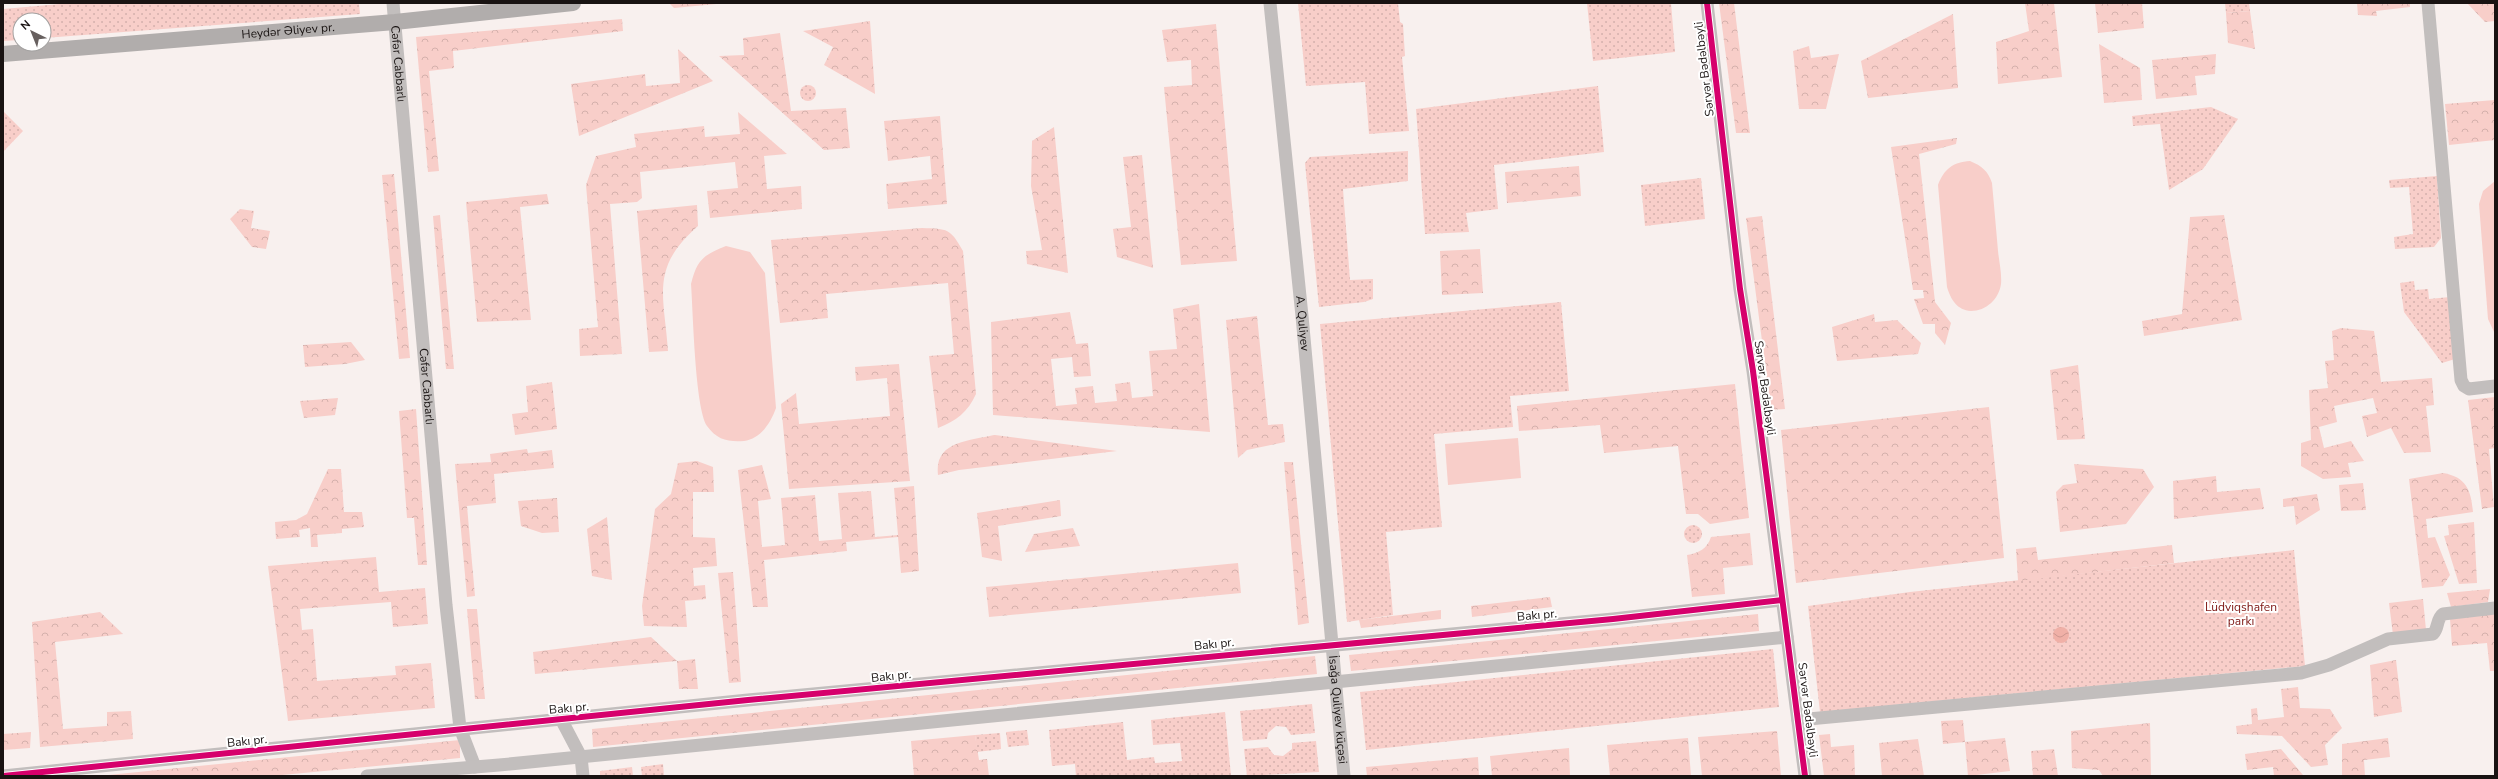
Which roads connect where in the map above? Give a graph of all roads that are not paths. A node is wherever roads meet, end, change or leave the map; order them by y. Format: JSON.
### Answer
{"nodes":[{"id":1,"x":393,"y":3,"type":"edge"},
{"id":2,"x":574,"y":3,"type":"edge"},
{"id":3,"x":1270,"y":3,"type":"edge"},
{"id":4,"x":1707,"y":3,"type":"edge"},
{"id":5,"x":2428,"y":3,"type":"edge"},
{"id":6,"x":395,"y":22,"type":"junction"},
{"id":7,"x":3,"y":54,"type":"edge"},
{"id":8,"x":2495,"y":386,"type":"edge"},
{"id":9,"x":1782,"y":600,"type":"junction"},
{"id":10,"x":2495,"y":608,"type":"edge"},
{"id":11,"x":1787,"y":637,"type":"junction"},
{"id":12,"x":1330,"y":644,"type":"junction"},
{"id":13,"x":1334,"y":682,"type":"junction"},
{"id":14,"x":562,"y":719,"type":"junction"},
{"id":15,"x":1798,"y":720,"type":"junction"},
{"id":16,"x":460,"y":728,"type":"junction"},
{"id":17,"x":581,"y":757,"type":"junction"},
{"id":18,"x":475,"y":768,"type":"junction"},
{"id":19,"x":3,"y":776,"type":"edge"},
{"id":20,"x":367,"y":776,"type":"edge"},
{"id":21,"x":583,"y":776,"type":"edge"},
{"id":22,"x":1344,"y":776,"type":"edge"},
{"id":23,"x":1805,"y":776,"type":"edge"}],
"edges":[{"from":1,"to":6,"type":"street","name":"Cəfər Cabbarlı"},
{"from":2,"to":6,"type":"main road","name":"Heydər Əliyev pr."},
{"from":3,"to":12,"type":"street","name":"A. Quliyev"},
{"from":4,"to":9,"type":"street","name":"Sərvər Bədəlbəyli"},
{"from":5,"to":8,"type":"street"},
{"from":6,"to":7,"type":"main road","name":"Heydər Əliyev pr."},
{"from":6,"to":16,"type":"street","name":"Cəfər Cabbarlı"},
{"from":9,"to":11,"type":"street","name":"Sərvər Bədəlbəyli"},
{"from":9,"to":12,"type":"street","name":"Bakı pr."},
{"from":10,"to":15,"type":"street"},
{"from":11,"to":13,"type":"street"},
{"from":11,"to":15,"type":"street","name":"Sərvər Bədəlbəyli"},
{"from":12,"to":13,"type":"street","name":"İsağa Quliyev küçəsi"},
{"from":12,"to":14,"type":"street","name":"Bakı pr."},
{"from":13,"to":17,"type":"street"},
{"from":13,"to":22,"type":"street","name":"İsağa Quliyev küçəsi"},
{"from":14,"to":16,"type":"street","name":"Bakı pr."},
{"from":14,"to":17,"type":"street"},
{"from":15,"to":23,"type":"street","name":"Sərvər Bədəlbəyli"},
{"from":16,"to":18,"type":"street","name":"Cəfər Cabbarlı"},
{"from":16,"to":19,"type":"street","name":"Bakı pr."},
{"from":17,"to":18,"type":"street"},
{"from":17,"to":21,"type":"street"},
{"from":18,"to":20,"type":"street"}]}
